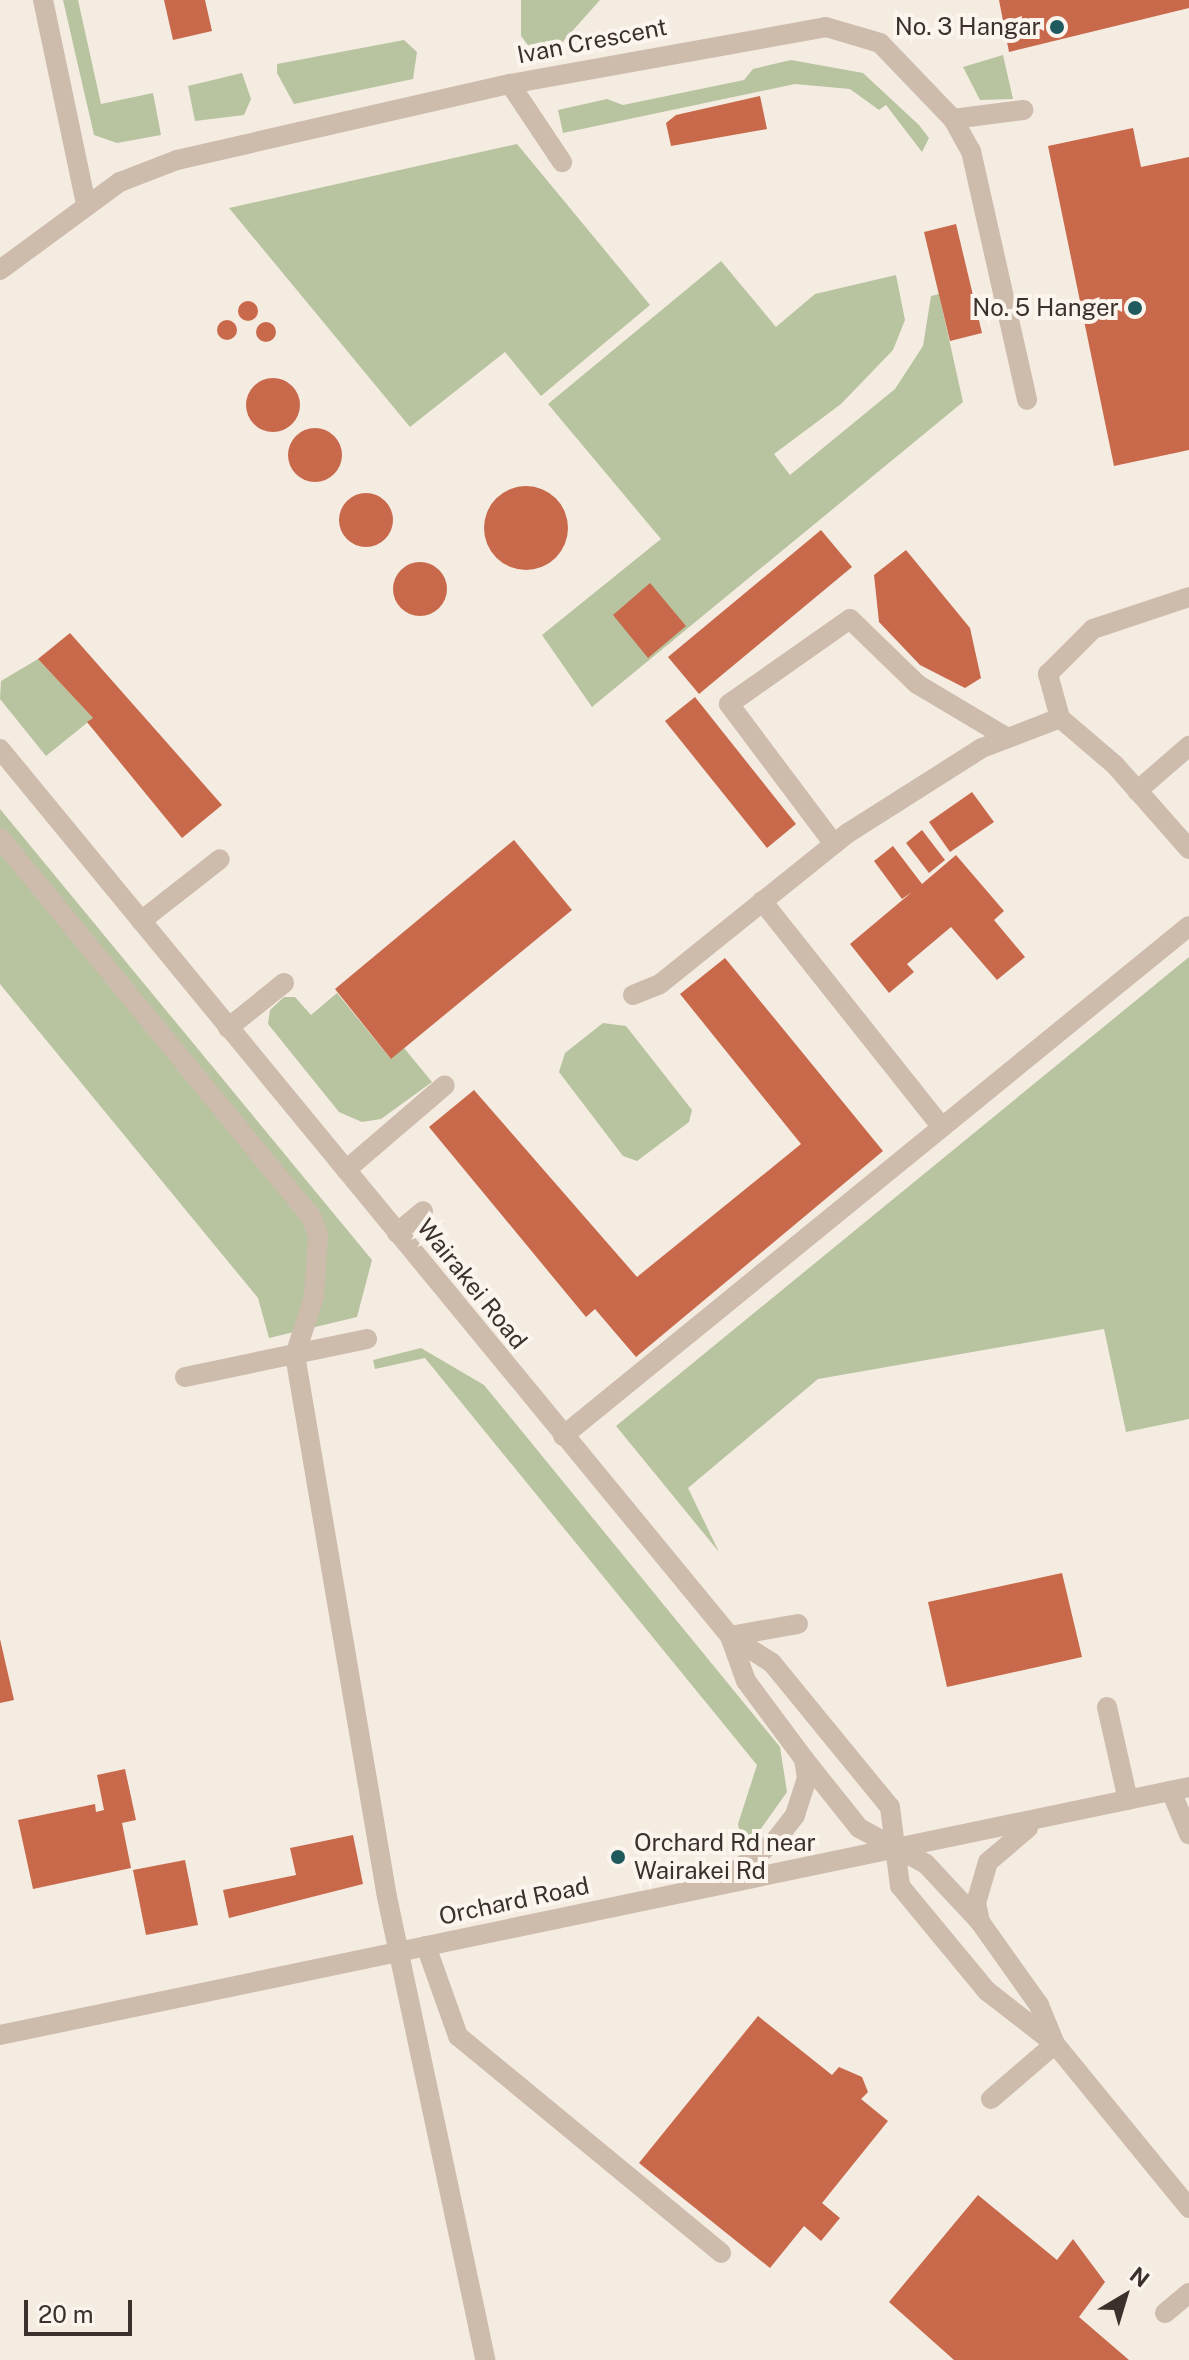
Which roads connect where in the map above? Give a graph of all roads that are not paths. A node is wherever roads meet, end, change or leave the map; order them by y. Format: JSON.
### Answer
{"nodes":[{"id":1,"x":43,"y":0,"type":"edge"},
{"id":2,"x":510,"y":84,"type":"junction"},
{"id":3,"x":1023,"y":110,"type":"dead end"},
{"id":4,"x":953,"y":119,"type":"junction"},
{"id":5,"x":562,"y":162,"type":"dead end"},
{"id":6,"x":86,"y":204,"type":"junction"},
{"id":7,"x":0,"y":270,"type":"edge"},
{"id":8,"x":1027,"y":400,"type":"dead end"},
{"id":9,"x":1189,"y":597,"type":"edge"},
{"id":10,"x":1060,"y":718,"type":"junction"},
{"id":11,"x":1006,"y":737,"type":"junction"},
{"id":12,"x":1189,"y":746,"type":"edge"},
{"id":13,"x":0,"y":749,"type":"edge"},
{"id":14,"x":1137,"y":791,"type":"junction"},
{"id":15,"x":0,"y":838,"type":"edge"},
{"id":16,"x":834,"y":844,"type":"junction"},
{"id":17,"x":1189,"y":849,"type":"edge"},
{"id":18,"x":220,"y":859,"type":"dead end"},
{"id":19,"x":762,"y":901,"type":"junction"},
{"id":20,"x":141,"y":921,"type":"junction"},
{"id":21,"x":1189,"y":926,"type":"edge"},
{"id":22,"x":284,"y":983,"type":"dead end"},
{"id":23,"x":633,"y":995,"type":"dead end"},
{"id":24,"x":228,"y":1028,"type":"junction"},
{"id":25,"x":445,"y":1085,"type":"dead end"},
{"id":26,"x":942,"y":1127,"type":"junction"},
{"id":27,"x":346,"y":1170,"type":"junction"},
{"id":28,"x":423,"y":1211,"type":"dead end"},
{"id":29,"x":397,"y":1233,"type":"junction"},
{"id":30,"x":367,"y":1339,"type":"dead end"},
{"id":31,"x":295,"y":1355,"type":"junction"},
{"id":32,"x":185,"y":1377,"type":"dead end"},
{"id":33,"x":563,"y":1436,"type":"junction"},
{"id":34,"x":798,"y":1624,"type":"dead end"},
{"id":35,"x":730,"y":1636,"type":"junction"},
{"id":36,"x":1107,"y":1707,"type":"dead end"},
{"id":37,"x":804,"y":1759,"type":"junction"},
{"id":38,"x":1180,"y":1789,"type":"edge"},
{"id":39,"x":1128,"y":1800,"type":"junction"},
{"id":40,"x":1040,"y":1821,"type":"junction"},
{"id":41,"x":1189,"y":1834,"type":"edge"},
{"id":42,"x":898,"y":1848,"type":"junction"},
{"id":43,"x":714,"y":1886,"type":"junction"},
{"id":44,"x":980,"y":1922,"type":"junction"},
{"id":45,"x":426,"y":1946,"type":"junction"},
{"id":46,"x":398,"y":1952,"type":"junction"},
{"id":47,"x":0,"y":2035,"type":"edge"},
{"id":48,"x":1055,"y":2044,"type":"junction"},
{"id":49,"x":991,"y":2099,"type":"dead end"},
{"id":50,"x":1189,"y":2208,"type":"edge"},
{"id":51,"x":721,"y":2253,"type":"dead end"},
{"id":52,"x":1189,"y":2293,"type":"edge"},
{"id":53,"x":1165,"y":2313,"type":"dead end"},
{"id":54,"x":485,"y":2360,"type":"edge"}],
"edges":[{"from":1,"to":6,"type":"street"},
{"from":2,"to":4,"type":"street","name":"Ivan Crescent"},
{"from":2,"to":5,"type":"street"},
{"from":2,"to":6,"type":"street","name":"Ivan Crescent"},
{"from":3,"to":4,"type":"street"},
{"from":4,"to":8,"type":"street","name":"Ivan Crescent"},
{"from":6,"to":7,"type":"street","name":"Ivan Crescent"},
{"from":9,"to":10,"type":"street"},
{"from":10,"to":11,"type":"street"},
{"from":10,"to":14,"type":"street"},
{"from":11,"to":16,"type":"street"},
{"from":11,"to":16,"type":"street"},
{"from":12,"to":14,"type":"street"},
{"from":13,"to":20,"type":"street","name":"Wairakei Road"},
{"from":14,"to":17,"type":"street"},
{"from":15,"to":31,"type":"street"},
{"from":16,"to":19,"type":"street"},
{"from":18,"to":20,"type":"street"},
{"from":19,"to":23,"type":"street"},
{"from":19,"to":26,"type":"street"},
{"from":20,"to":24,"type":"street","name":"Wairakei Road"},
{"from":21,"to":26,"type":"street"},
{"from":22,"to":24,"type":"street"},
{"from":24,"to":27,"type":"street","name":"Wairakei Road"},
{"from":25,"to":27,"type":"street"},
{"from":26,"to":33,"type":"street"},
{"from":27,"to":29,"type":"street","name":"Wairakei Road"},
{"from":28,"to":29,"type":"street"},
{"from":29,"to":33,"type":"street","name":"Wairakei Road"},
{"from":30,"to":31,"type":"street"},
{"from":31,"to":32,"type":"street"},
{"from":31,"to":46,"type":"street"},
{"from":33,"to":35,"type":"street","name":"Wairakei Road"},
{"from":34,"to":35,"type":"street"},
{"from":35,"to":37,"type":"street"},
{"from":35,"to":42,"type":"street","name":"Wairakei Road"},
{"from":36,"to":39,"type":"street"},
{"from":37,"to":42,"type":"street"},
{"from":37,"to":43,"type":"street"},
{"from":38,"to":39,"type":"street","name":"Orchard Road"},
{"from":38,"to":41,"type":"street"},
{"from":39,"to":40,"type":"street","name":"Orchard Road"},
{"from":40,"to":42,"type":"street","name":"Orchard Road"},
{"from":40,"to":44,"type":"street","name":"Orchard Road"},
{"from":42,"to":43,"type":"street","name":"Orchard Road"},
{"from":42,"to":44,"type":"street"},
{"from":42,"to":48,"type":"street","name":"Wairakei Road"},
{"from":43,"to":45,"type":"street","name":"Orchard Road"},
{"from":44,"to":48,"type":"street"},
{"from":45,"to":46,"type":"street","name":"Orchard Road"},
{"from":45,"to":51,"type":"street"},
{"from":46,"to":47,"type":"street","name":"Orchard Road"},
{"from":46,"to":54,"type":"street"},
{"from":48,"to":49,"type":"street"},
{"from":48,"to":50,"type":"street","name":"Wairakei Road"},
{"from":52,"to":53,"type":"street"}]}
